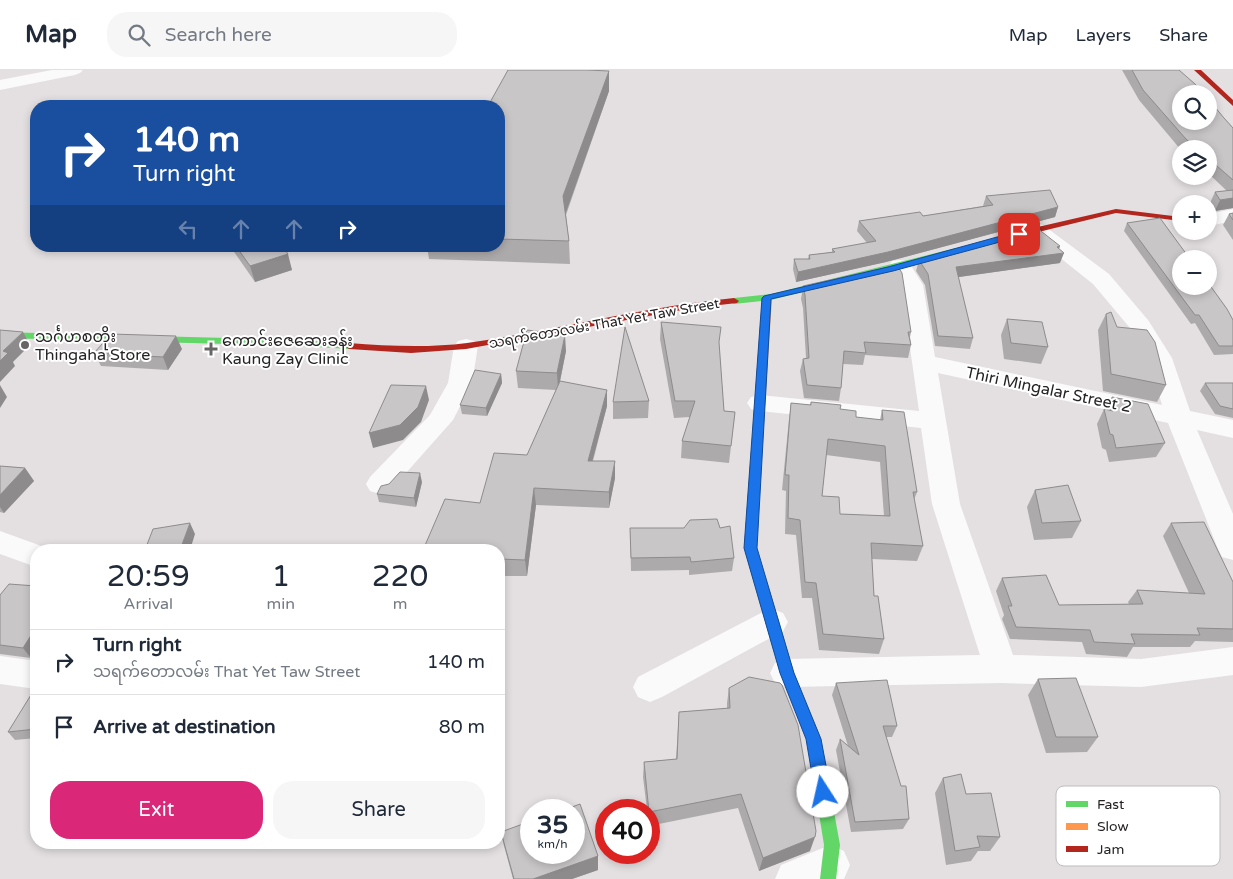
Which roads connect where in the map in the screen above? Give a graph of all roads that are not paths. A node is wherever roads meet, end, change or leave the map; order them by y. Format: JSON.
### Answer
{"nodes":[{"id":1,"x":75,"y":70,"type":"edge"},
{"id":2,"x":1197,"y":70,"type":"edge"},
{"id":3,"x":0,"y":85,"type":"edge"},
{"id":4,"x":1233,"y":104,"type":"edge"},
{"id":5,"x":1172,"y":218,"type":"edge"},
{"id":6,"x":1036,"y":229,"type":"junction"},
{"id":7,"x":991,"y":241,"type":"edge"},
{"id":8,"x":963,"y":249,"type":"edge"},
{"id":9,"x":900,"y":266,"type":"junction"},
{"id":10,"x":767,"y":298,"type":"junction"},
{"id":11,"x":0,"y":335,"type":"edge"},
{"id":12,"x":466,"y":346,"type":"junction"},
{"id":13,"x":924,"y":362,"type":"junction"},
{"id":14,"x":760,"y":403,"type":"junction"},
{"id":15,"x":1179,"y":418,"type":"junction"},
{"id":16,"x":933,"y":421,"type":"junction"},
{"id":17,"x":1233,"y":429,"type":"edge"},
{"id":18,"x":380,"y":484,"type":"edge"},
{"id":19,"x":0,"y":542,"type":"edge"},
{"id":20,"x":1233,"y":549,"type":"edge"},
{"id":21,"x":30,"y":554,"type":"edge"},
{"id":22,"x":772,"y":622,"type":"junction"},
{"id":23,"x":1233,"y":661,"type":"edge"},
{"id":24,"x":1001,"y":669,"type":"junction"},
{"id":25,"x":0,"y":670,"type":"edge"},
{"id":26,"x":30,"y":673,"type":"edge"},
{"id":27,"x":787,"y":673,"type":"junction"},
{"id":28,"x":650,"y":686,"type":"dead end"},
{"id":29,"x":829,"y":872,"type":"edge"},
{"id":30,"x":795,"y":879,"type":"edge"}],
"edges":[{"from":1,"to":3,"type":"street"},
{"from":2,"to":4,"type":"street"},
{"from":5,"to":6,"type":"street"},
{"from":6,"to":7,"type":"street"},
{"from":6,"to":15,"type":"street"},
{"from":8,"to":9,"type":"street","name":"သရက်တောလမ်း That Yet Taw Street"},
{"from":9,"to":10,"type":"street","name":"သရက်တောလမ်း That Yet Taw Street"},
{"from":9,"to":13,"type":"street"},
{"from":10,"to":12,"type":"street","name":"သရက်တောလမ်း That Yet Taw Street"},
{"from":10,"to":14,"type":"street"},
{"from":11,"to":12,"type":"street","name":"သရက်တောလမ်း That Yet Taw Street"},
{"from":12,"to":18,"type":"street","name":"သရက်တောလမ်း That Yet Taw Street"},
{"from":13,"to":15,"type":"street","name":"Thiri Mingalar Street 2"},
{"from":13,"to":16,"type":"street"},
{"from":14,"to":16,"type":"street"},
{"from":14,"to":22,"type":"street"},
{"from":15,"to":17,"type":"street","name":"Thiri Mingalar Street 2"},
{"from":15,"to":20,"type":"street"},
{"from":16,"to":24,"type":"street"},
{"from":19,"to":21,"type":"street"},
{"from":22,"to":27,"type":"street"},
{"from":22,"to":28,"type":"street"},
{"from":23,"to":24,"type":"street"},
{"from":24,"to":27,"type":"street"},
{"from":25,"to":26,"type":"street"},
{"from":27,"to":29,"type":"street"},
{"from":29,"to":30,"type":"street"}]}
